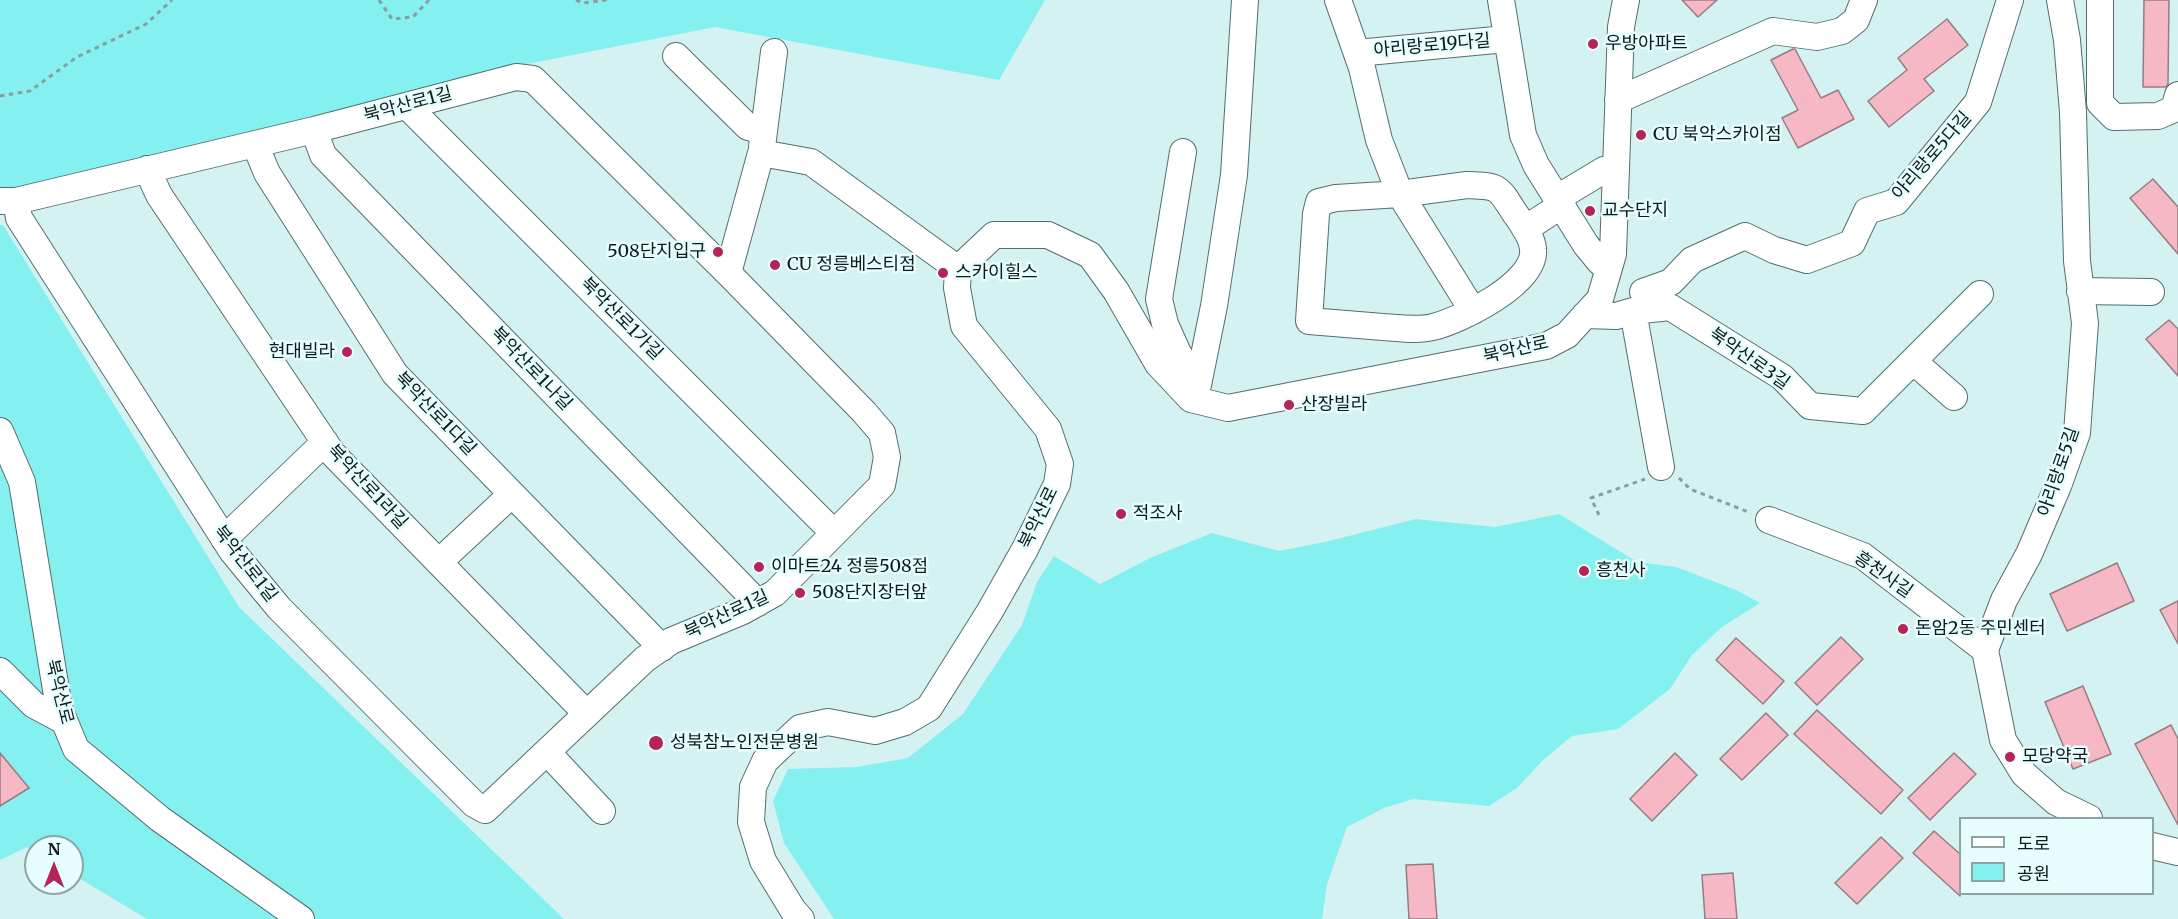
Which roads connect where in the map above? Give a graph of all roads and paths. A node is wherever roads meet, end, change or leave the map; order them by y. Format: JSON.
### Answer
{"nodes":[{"id":1,"x":172,"y":0,"type":"edge"},
{"id":2,"x":379,"y":0,"type":"edge"},
{"id":3,"x":429,"y":0,"type":"edge"},
{"id":4,"x":576,"y":0,"type":"edge"},
{"id":5,"x":607,"y":0,"type":"edge"},
{"id":6,"x":1245,"y":0,"type":"edge"},
{"id":7,"x":1338,"y":0,"type":"edge"},
{"id":8,"x":1501,"y":0,"type":"edge"},
{"id":9,"x":1626,"y":0,"type":"edge"},
{"id":10,"x":1864,"y":0,"type":"edge"},
{"id":11,"x":2010,"y":0,"type":"edge"},
{"id":12,"x":2060,"y":0,"type":"edge"},
{"id":13,"x":2100,"y":0,"type":"edge"},
{"id":14,"x":1506,"y":39,"type":"junction"},
{"id":15,"x":774,"y":52,"type":"dead end"},
{"id":16,"x":1357,"y":52,"type":"junction"},
{"id":17,"x":676,"y":56,"type":"dead end"},
{"id":18,"x":0,"y":96,"type":"edge"},
{"id":19,"x":2178,"y":96,"type":"edge"},
{"id":20,"x":1618,"y":100,"type":"junction"},
{"id":21,"x":2100,"y":103,"type":"junction"},
{"id":22,"x":408,"y":106,"type":"junction"},
{"id":23,"x":2073,"y":112,"type":"junction"},
{"id":24,"x":314,"y":130,"type":"junction"},
{"id":25,"x":762,"y":142,"type":"junction"},
{"id":26,"x":255,"y":144,"type":"junction"},
{"id":27,"x":1183,"y":152,"type":"dead end"},
{"id":28,"x":147,"y":170,"type":"junction"},
{"id":29,"x":1616,"y":170,"type":"junction"},
{"id":30,"x":1400,"y":194,"type":"junction"},
{"id":31,"x":8,"y":201,"type":"edge"},
{"id":32,"x":1562,"y":205,"type":"junction"},
{"id":33,"x":1525,"y":229,"type":"junction"},
{"id":34,"x":1593,"y":253,"type":"dead end"},
{"id":35,"x":958,"y":269,"type":"junction"},
{"id":36,"x":728,"y":273,"type":"junction"},
{"id":37,"x":2080,"y":291,"type":"junction"},
{"id":38,"x":2151,"y":292,"type":"dead end"},
{"id":39,"x":1980,"y":294,"type":"dead end"},
{"id":40,"x":1633,"y":296,"type":"junction"},
{"id":41,"x":1473,"y":311,"type":"junction"},
{"id":42,"x":1585,"y":315,"type":"junction"},
{"id":43,"x":1913,"y":361,"type":"junction"},
{"id":44,"x":1195,"y":388,"type":"junction"},
{"id":45,"x":1954,"y":397,"type":"dead end"},
{"id":46,"x":0,"y":431,"type":"edge"},
{"id":47,"x":325,"y":442,"type":"junction"},
{"id":48,"x":1663,"y":473,"type":"junction"},
{"id":49,"x":512,"y":494,"type":"junction"},
{"id":50,"x":1599,"y":515,"type":"dead end"},
{"id":51,"x":1769,"y":520,"type":"joint"},
{"id":52,"x":834,"y":533,"type":"junction"},
{"id":53,"x":224,"y":539,"type":"junction"},
{"id":54,"x":439,"y":562,"type":"junction"},
{"id":55,"x":758,"y":603,"type":"junction"},
{"id":56,"x":662,"y":648,"type":"junction"},
{"id":57,"x":1985,"y":650,"type":"junction"},
{"id":58,"x":0,"y":671,"type":"edge"},
{"id":59,"x":586,"y":714,"type":"junction"},
{"id":60,"x":64,"y":721,"type":"junction"},
{"id":61,"x":547,"y":752,"type":"junction"},
{"id":62,"x":602,"y":811,"type":"dead end"},
{"id":63,"x":2085,"y":817,"type":"edge"},
{"id":64,"x":2154,"y":846,"type":"edge"},
{"id":65,"x":2178,"y":852,"type":"edge"},
{"id":66,"x":301,"y":919,"type":"edge"},
{"id":67,"x":801,"y":919,"type":"edge"}],
"edges":[{"from":1,"to":18,"type":"path"},
{"from":2,"to":3,"type":"path"},
{"from":4,"to":5,"type":"path"},
{"from":6,"to":44,"type":"street"},
{"from":7,"to":16,"type":"street","name":"아리랑로19다길"},
{"from":8,"to":14,"type":"street"},
{"from":9,"to":20,"type":"street","name":"북악산로"},
{"from":10,"to":20,"type":"street"},
{"from":11,"to":40,"type":"street","name":"아리랑로5다길"},
{"from":12,"to":23,"type":"street","name":"아리랑로5길"},
{"from":13,"to":21,"type":"street"},
{"from":14,"to":16,"type":"street","name":"아리랑로19다길"},
{"from":14,"to":32,"type":"street"},
{"from":15,"to":25,"type":"street"},
{"from":16,"to":30,"type":"street","name":"아리랑로19다길"},
{"from":17,"to":25,"type":"street"},
{"from":19,"to":21,"type":"street"},
{"from":20,"to":29,"type":"street","name":"북악산로"},
{"from":21,"to":23,"type":"street"},
{"from":22,"to":24,"type":"street","name":"북악산로1길"},
{"from":22,"to":36,"type":"street","name":"북악산로1길"},
{"from":22,"to":52,"type":"street","name":"북악산로1가길"},
{"from":23,"to":37,"type":"street","name":"아리랑로5길"},
{"from":24,"to":26,"type":"street","name":"북악산로1길"},
{"from":24,"to":55,"type":"street","name":"북악산로1나길"},
{"from":25,"to":35,"type":"street"},
{"from":25,"to":36,"type":"street"},
{"from":26,"to":28,"type":"street","name":"북악산로1길"},
{"from":26,"to":49,"type":"street","name":"북악산로1다길"},
{"from":27,"to":44,"type":"street"},
{"from":28,"to":31,"type":"street","name":"북악산로1길"},
{"from":28,"to":47,"type":"street","name":"북악산로1라길"},
{"from":29,"to":32,"type":"street"},
{"from":29,"to":42,"type":"street","name":"북악산로"},
{"from":30,"to":33,"type":"street"},
{"from":30,"to":41,"type":"street","name":"아리랑로19다길"},
{"from":30,"to":41,"type":"street"},
{"from":31,"to":53,"type":"street","name":"북악산로1길"},
{"from":32,"to":33,"type":"street"},
{"from":32,"to":34,"type":"street"},
{"from":33,"to":41,"type":"street"},
{"from":35,"to":44,"type":"street"},
{"from":35,"to":67,"type":"street","name":"북악산로"},
{"from":36,"to":52,"type":"street","name":"북악산로1길"},
{"from":37,"to":38,"type":"street"},
{"from":37,"to":57,"type":"street","name":"아리랑로5길"},
{"from":39,"to":43,"type":"street","name":"북악산로3길"},
{"from":40,"to":42,"type":"street"},
{"from":40,"to":43,"type":"street","name":"북악산로3길"},
{"from":40,"to":48,"type":"street"},
{"from":42,"to":44,"type":"street","name":"북악산로"},
{"from":43,"to":45,"type":"street"},
{"from":46,"to":60,"type":"street","name":"북악산로"},
{"from":47,"to":53,"type":"street"},
{"from":47,"to":54,"type":"street","name":"북악산로1라길"},
{"from":48,"to":50,"type":"path"},
{"from":48,"to":51,"type":"path"},
{"from":49,"to":54,"type":"street"},
{"from":49,"to":56,"type":"street","name":"북악산로1다길"},
{"from":51,"to":57,"type":"street","name":"흥천사길"},
{"from":52,"to":55,"type":"street","name":"북악산로1길"},
{"from":53,"to":61,"type":"street","name":"북악산로1길"},
{"from":54,"to":59,"type":"street","name":"북악산로1라길"},
{"from":55,"to":56,"type":"street","name":"북악산로1길"},
{"from":56,"to":59,"type":"street","name":"북악산로1길"},
{"from":57,"to":63,"type":"street"},
{"from":58,"to":60,"type":"street"},
{"from":59,"to":61,"type":"street","name":"북악산로1길"},
{"from":60,"to":66,"type":"street","name":"북악산로"},
{"from":61,"to":62,"type":"street"},
{"from":64,"to":65,"type":"street"}]}
